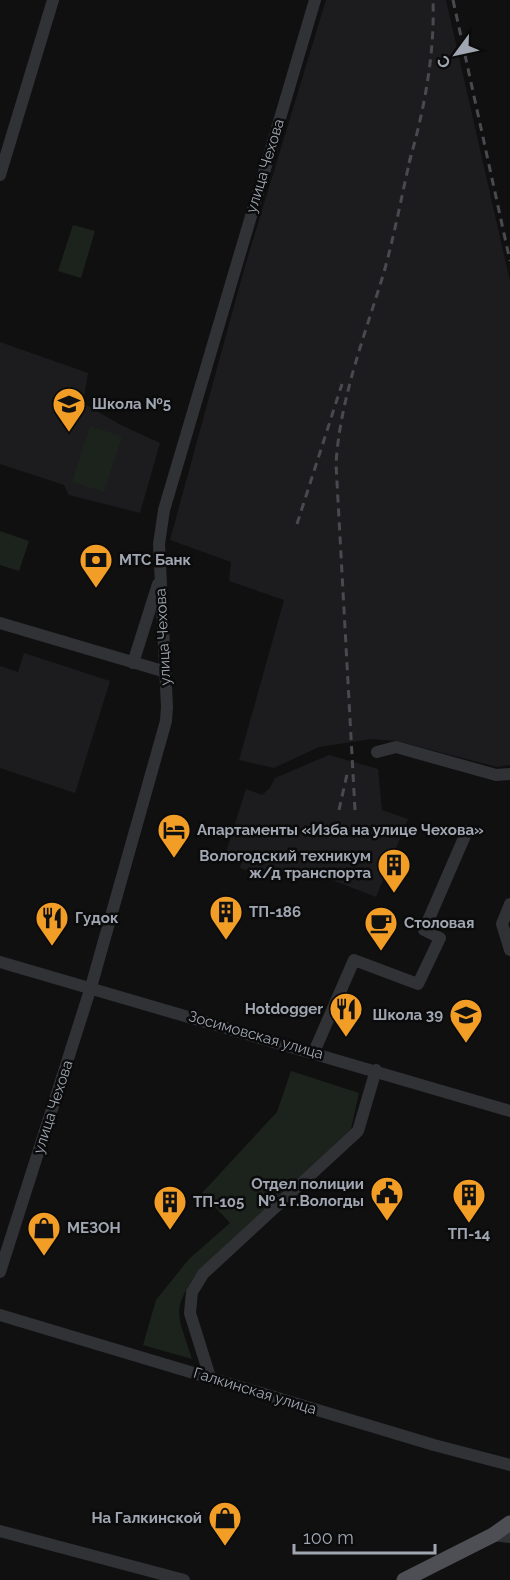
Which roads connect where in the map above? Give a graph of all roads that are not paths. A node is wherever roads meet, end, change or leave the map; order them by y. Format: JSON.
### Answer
{"nodes":[{"id":1,"x":53,"y":0,"type":"edge"},
{"id":2,"x":315,"y":0,"type":"edge"},
{"id":3,"x":0,"y":176,"type":"edge"},
{"id":4,"x":160,"y":576,"type":"junction"},
{"id":5,"x":0,"y":623,"type":"edge"},
{"id":6,"x":133,"y":663,"type":"junction"},
{"id":7,"x":165,"y":672,"type":"junction"},
{"id":8,"x":377,"y":752,"type":"dead end"},
{"id":9,"x":510,"y":774,"type":"edge"},
{"id":10,"x":467,"y":831,"type":"dead end"},
{"id":11,"x":510,"y":904,"type":"edge"},
{"id":12,"x":510,"y":950,"type":"edge"},
{"id":13,"x":0,"y":962,"type":"edge"},
{"id":14,"x":91,"y":987,"type":"junction"},
{"id":15,"x":314,"y":1052,"type":"junction"},
{"id":16,"x":376,"y":1070,"type":"junction"},
{"id":17,"x":510,"y":1111,"type":"edge"},
{"id":18,"x":0,"y":1272,"type":"edge"},
{"id":19,"x":0,"y":1315,"type":"edge"},
{"id":20,"x":210,"y":1377,"type":"junction"},
{"id":21,"x":510,"y":1465,"type":"edge"},
{"id":22,"x":510,"y":1527,"type":"edge"},
{"id":23,"x":0,"y":1532,"type":"edge"},
{"id":24,"x":184,"y":1580,"type":"edge"},
{"id":25,"x":404,"y":1580,"type":"edge"}],
"edges":[{"from":1,"to":3,"type":"street"},
{"from":2,"to":4,"type":"street","name":"улица Чехова"},
{"from":4,"to":6,"type":"street"},
{"from":4,"to":7,"type":"street","name":"улица Чехова"},
{"from":5,"to":6,"type":"street"},
{"from":6,"to":7,"type":"street"},
{"from":7,"to":14,"type":"street","name":"улица Чехова"},
{"from":8,"to":9,"type":"street"},
{"from":10,"to":15,"type":"street"},
{"from":11,"to":12,"type":"street"},
{"from":13,"to":14,"type":"street","name":"Зосимовская улица"},
{"from":14,"to":15,"type":"street","name":"Зосимовская улица"},
{"from":14,"to":18,"type":"street","name":"улица Чехова"},
{"from":15,"to":16,"type":"street","name":"Зосимовская улица"},
{"from":16,"to":17,"type":"street","name":"Зосимовская улица"},
{"from":16,"to":20,"type":"street"},
{"from":19,"to":20,"type":"street","name":"Галкинская улица"},
{"from":20,"to":21,"type":"street","name":"Галкинская улица"},
{"from":22,"to":25,"type":"main road"},
{"from":23,"to":24,"type":"street"}]}
